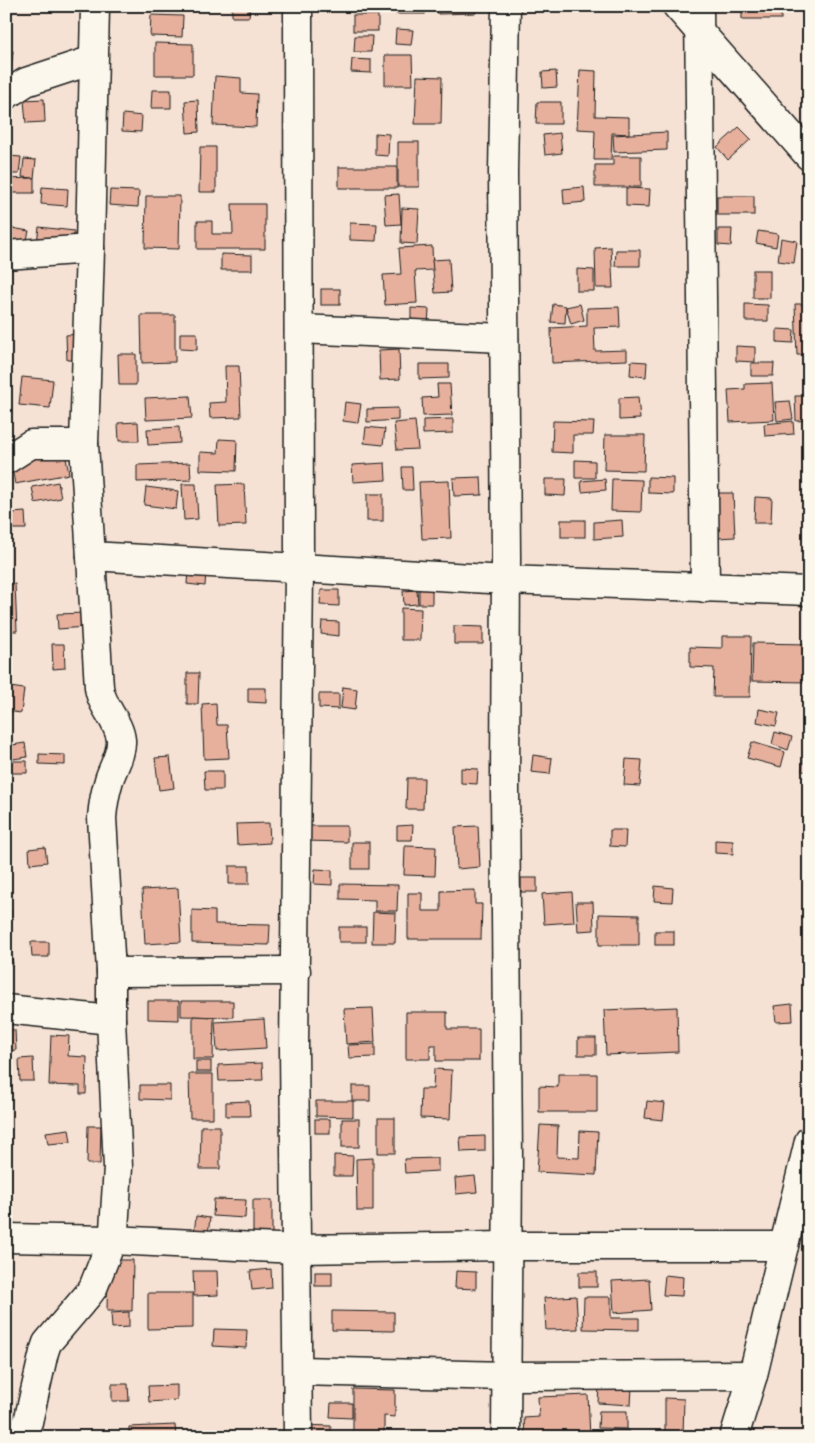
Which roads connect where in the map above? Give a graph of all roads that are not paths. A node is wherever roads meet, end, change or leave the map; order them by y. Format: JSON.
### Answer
{"nodes":[{"id":1,"x":95,"y":6,"type":"edge"},
{"id":2,"x":298,"y":6,"type":"edge"},
{"id":3,"x":506,"y":6,"type":"edge"},
{"id":4,"x":677,"y":6,"type":"edge"},
{"id":5,"x":699,"y":19,"type":"edge"},
{"id":6,"x":93,"y":60,"type":"junction"},
{"id":7,"x":6,"y":95,"type":"edge"},
{"id":8,"x":809,"y":156,"type":"edge"},
{"id":9,"x":90,"y":249,"type":"junction"},
{"id":10,"x":6,"y":255,"type":"edge"},
{"id":11,"x":299,"y":329,"type":"junction"},
{"id":12,"x":504,"y":338,"type":"junction"},
{"id":13,"x":84,"y":444,"type":"junction"},
{"id":14,"x":6,"y":460,"type":"edge"},
{"id":15,"x":91,"y":556,"type":"junction"},
{"id":16,"x":299,"y":569,"type":"junction"},
{"id":17,"x":506,"y":580,"type":"junction"},
{"id":18,"x":705,"y":588,"type":"junction"},
{"id":19,"x":809,"y":591,"type":"edge"},
{"id":20,"x":296,"y":971,"type":"junction"},
{"id":21,"x":111,"y":972,"type":"junction"},
{"id":22,"x":6,"y":1009,"type":"edge"},
{"id":23,"x":111,"y":1020,"type":"junction"},
{"id":24,"x":809,"y":1141,"type":"edge"},
{"id":25,"x":6,"y":1238,"type":"edge"},
{"id":26,"x":112,"y":1240,"type":"junction"},
{"id":27,"x":508,"y":1246,"type":"junction"},
{"id":28,"x":784,"y":1246,"type":"junction"},
{"id":29,"x":297,"y":1249,"type":"junction"},
{"id":30,"x":298,"y":1371,"type":"junction"},
{"id":31,"x":507,"y":1376,"type":"junction"},
{"id":32,"x":753,"y":1376,"type":"junction"},
{"id":33,"x":15,"y":1437,"type":"edge"},
{"id":34,"x":298,"y":1437,"type":"edge"},
{"id":35,"x":506,"y":1437,"type":"edge"},
{"id":36,"x":734,"y":1437,"type":"edge"}],
"edges":[{"from":1,"to":6,"type":"street"},
{"from":2,"to":11,"type":"street"},
{"from":3,"to":12,"type":"street"},
{"from":4,"to":5,"type":"street"},
{"from":5,"to":8,"type":"street"},
{"from":5,"to":18,"type":"street"},
{"from":6,"to":7,"type":"street"},
{"from":6,"to":9,"type":"street"},
{"from":9,"to":10,"type":"street"},
{"from":9,"to":13,"type":"street"},
{"from":11,"to":12,"type":"street"},
{"from":11,"to":16,"type":"street"},
{"from":12,"to":17,"type":"street"},
{"from":13,"to":14,"type":"street"},
{"from":13,"to":15,"type":"street"},
{"from":15,"to":16,"type":"street"},
{"from":15,"to":21,"type":"street"},
{"from":16,"to":17,"type":"street"},
{"from":16,"to":20,"type":"street"},
{"from":17,"to":18,"type":"street"},
{"from":17,"to":27,"type":"street"},
{"from":18,"to":19,"type":"street"},
{"from":20,"to":21,"type":"street"},
{"from":20,"to":29,"type":"street"},
{"from":21,"to":23,"type":"street"},
{"from":22,"to":23,"type":"street"},
{"from":23,"to":26,"type":"street"},
{"from":24,"to":28,"type":"street"},
{"from":25,"to":26,"type":"street"},
{"from":26,"to":29,"type":"street"},
{"from":26,"to":33,"type":"street"},
{"from":27,"to":28,"type":"street"},
{"from":27,"to":29,"type":"street"},
{"from":27,"to":31,"type":"street"},
{"from":28,"to":32,"type":"street"},
{"from":29,"to":30,"type":"street"},
{"from":30,"to":31,"type":"street"},
{"from":30,"to":34,"type":"street"},
{"from":31,"to":32,"type":"street"},
{"from":31,"to":35,"type":"street"},
{"from":32,"to":36,"type":"street"}]}
